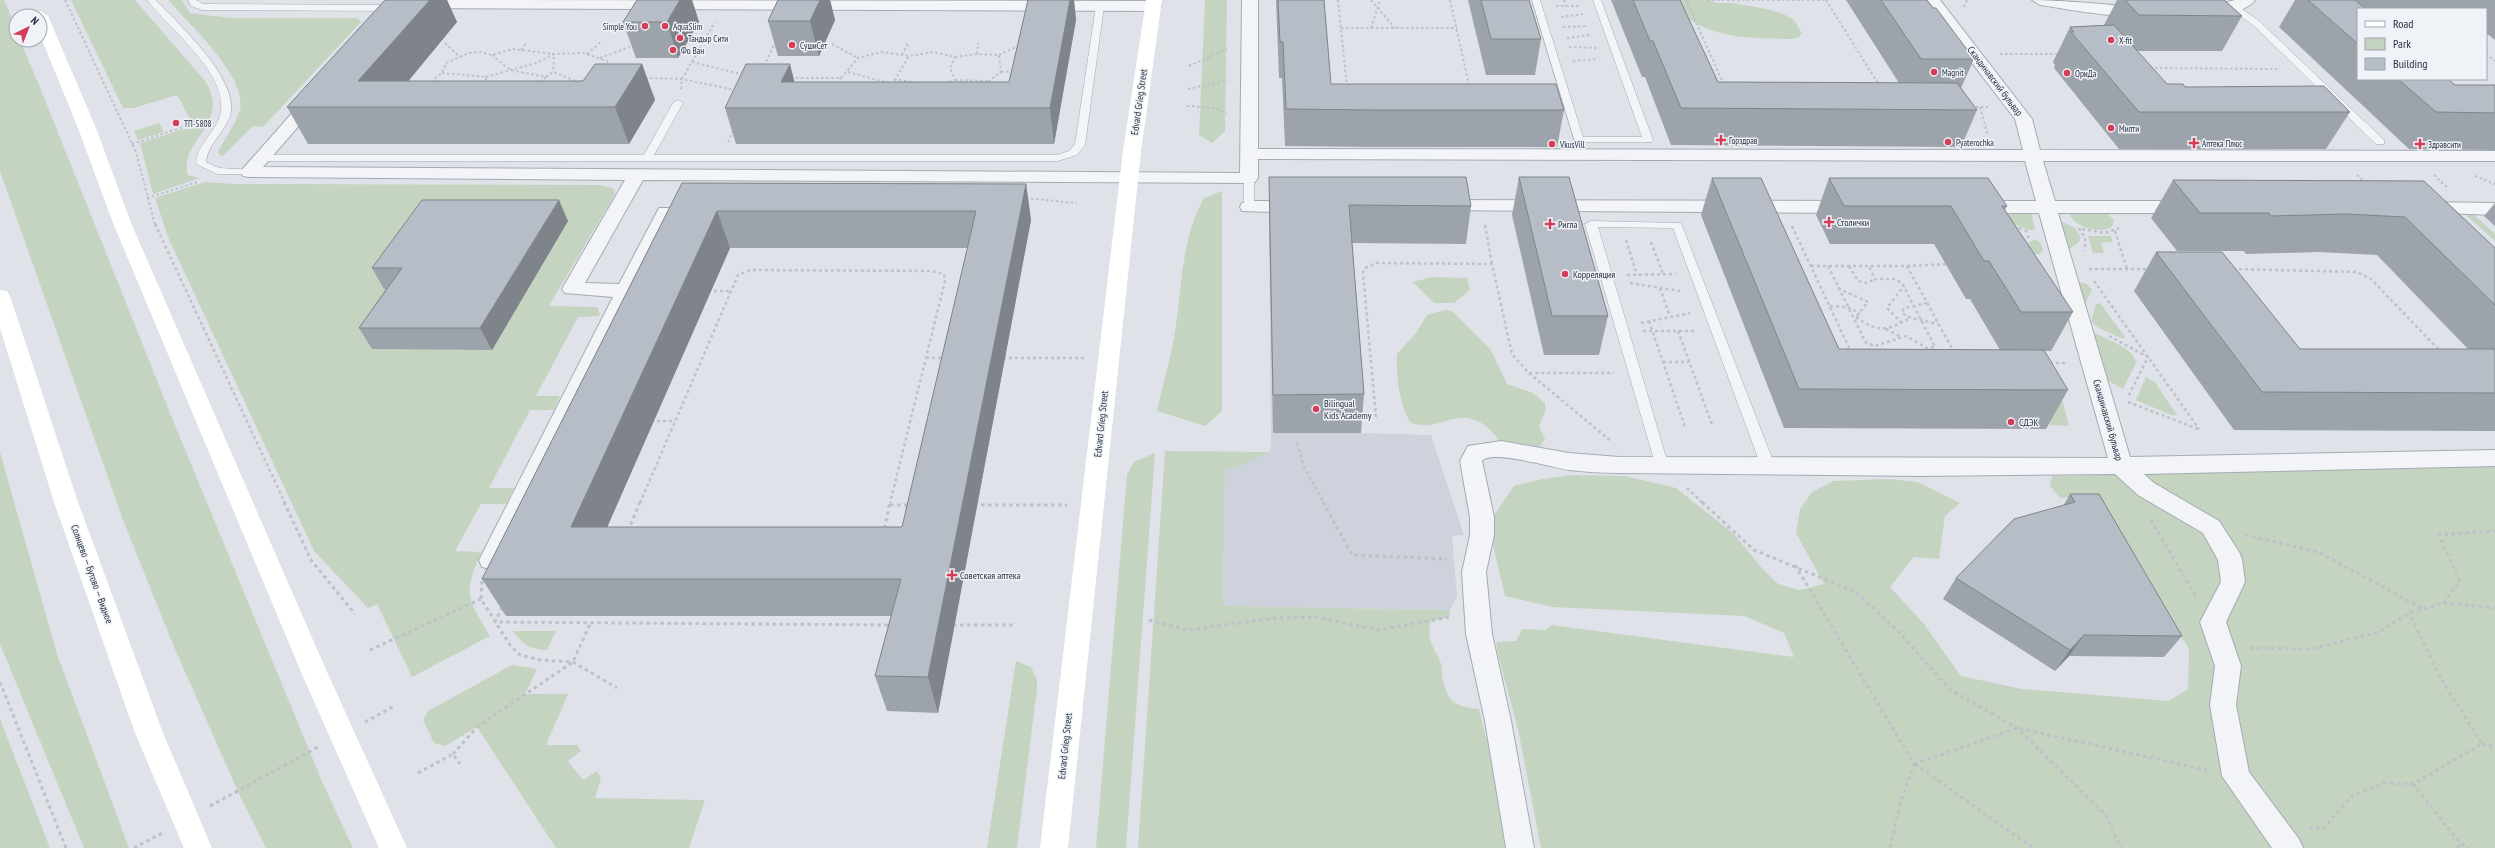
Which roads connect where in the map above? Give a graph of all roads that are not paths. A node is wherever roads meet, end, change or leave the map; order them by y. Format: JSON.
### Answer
{"nodes":[{"id":1,"x":151,"y":0,"type":"edge"},
{"id":2,"x":192,"y":0,"type":"edge"},
{"id":3,"x":1250,"y":0,"type":"edge"},
{"id":4,"x":1932,"y":0,"type":"edge"},
{"id":5,"x":2040,"y":0,"type":"edge"},
{"id":6,"x":2247,"y":0,"type":"edge"},
{"id":7,"x":696,"y":3,"type":"edge"},
{"id":8,"x":829,"y":3,"type":"edge"},
{"id":9,"x":1153,"y":3,"type":"edge"},
{"id":10,"x":1537,"y":3,"type":"edge"},
{"id":11,"x":1100,"y":6,"type":"junction"},
{"id":12,"x":1599,"y":6,"type":"edge"},
{"id":13,"x":2233,"y":7,"type":"junction"},
{"id":14,"x":396,"y":8,"type":"junction"},
{"id":15,"x":2154,"y":12,"type":"edge"},
{"id":16,"x":2187,"y":14,"type":"edge"},
{"id":17,"x":383,"y":23,"type":"edge"},
{"id":18,"x":48,"y":36,"type":"edge"},
{"id":19,"x":325,"y":88,"type":"edge"},
{"id":20,"x":678,"y":103,"type":"road end"},
{"id":21,"x":2380,"y":142,"type":"dead end"},
{"id":22,"x":1249,"y":154,"type":"junction"},
{"id":23,"x":2034,"y":155,"type":"junction"},
{"id":24,"x":2495,"y":156,"type":"edge"},
{"id":25,"x":262,"y":158,"type":"junction"},
{"id":26,"x":642,"y":167,"type":"junction"},
{"id":27,"x":249,"y":172,"type":"junction"},
{"id":28,"x":1130,"y":176,"type":"junction"},
{"id":29,"x":1249,"y":178,"type":"junction"},
{"id":30,"x":1428,"y":206,"type":"edge"},
{"id":31,"x":1249,"y":207,"type":"joint"},
{"id":32,"x":1319,"y":207,"type":"edge"},
{"id":33,"x":1862,"y":207,"type":"edge"},
{"id":34,"x":1958,"y":207,"type":"edge"},
{"id":35,"x":2048,"y":207,"type":"junction"},
{"id":36,"x":2206,"y":208,"type":"edge"},
{"id":37,"x":2405,"y":208,"type":"edge"},
{"id":38,"x":2495,"y":208,"type":"edge"},
{"id":39,"x":666,"y":212,"type":"edge"},
{"id":40,"x":626,"y":291,"type":"junction"},
{"id":41,"x":0,"y":296,"type":"edge"},
{"id":42,"x":2495,"y":458,"type":"edge"},
{"id":43,"x":1650,"y":464,"type":"junction"},
{"id":44,"x":1768,"y":466,"type":"junction"},
{"id":45,"x":2122,"y":467,"type":"junction"},
{"id":46,"x":491,"y":560,"type":"edge"},
{"id":47,"x":2283,"y":840,"type":"edge"},
{"id":48,"x":198,"y":848,"type":"edge"},
{"id":49,"x":393,"y":848,"type":"edge"},
{"id":50,"x":1054,"y":848,"type":"edge"},
{"id":51,"x":1520,"y":848,"type":"edge"}],
"edges":[{"from":1,"to":27,"type":"lane"},
{"from":2,"to":14,"type":"lane"},
{"from":3,"to":22,"type":"street"},
{"from":4,"to":23,"type":"street","name":"Скандинавский бульвар"},
{"from":5,"to":15,"type":"street"},
{"from":6,"to":13,"type":"street"},
{"from":7,"to":8,"type":"street"},
{"from":7,"to":14,"type":"street"},
{"from":8,"to":11,"type":"street"},
{"from":9,"to":11,"type":"street"},
{"from":9,"to":28,"type":"main road","name":"Edvard Grieg Street"},
{"from":10,"to":12,"type":"lane"},
{"from":11,"to":26,"type":"lane"},
{"from":13,"to":16,"type":"street"},
{"from":13,"to":21,"type":"lane"},
{"from":14,"to":17,"type":"street"},
{"from":18,"to":49,"type":"main road"},
{"from":19,"to":25,"type":"street"},
{"from":20,"to":26,"type":"lane"},
{"from":22,"to":23,"type":"street"},
{"from":22,"to":29,"type":"street"},
{"from":23,"to":24,"type":"street"},
{"from":23,"to":35,"type":"street","name":"Скандинавский бульвар"},
{"from":25,"to":26,"type":"lane"},
{"from":25,"to":27,"type":"street"},
{"from":26,"to":27,"type":"street"},
{"from":26,"to":28,"type":"street"},
{"from":26,"to":40,"type":"street"},
{"from":28,"to":29,"type":"street"},
{"from":28,"to":50,"type":"main road","name":"Edvard Grieg Street"},
{"from":29,"to":31,"type":"lane"},
{"from":30,"to":33,"type":"street"},
{"from":31,"to":32,"type":"street"},
{"from":34,"to":35,"type":"street"},
{"from":35,"to":36,"type":"street"},
{"from":35,"to":45,"type":"street","name":"Скандинавский бульвар"},
{"from":37,"to":38,"type":"street"},
{"from":39,"to":40,"type":"street"},
{"from":40,"to":46,"type":"street"},
{"from":41,"to":48,"type":"main road","name":"Солнцево — Бутово — Видное"},
{"from":42,"to":45,"type":"street"},
{"from":43,"to":44,"type":"street"},
{"from":43,"to":44,"type":"lane"},
{"from":43,"to":51,"type":"street"},
{"from":44,"to":45,"type":"street"},
{"from":45,"to":47,"type":"street","name":"Скандинавский бульвар"}]}
